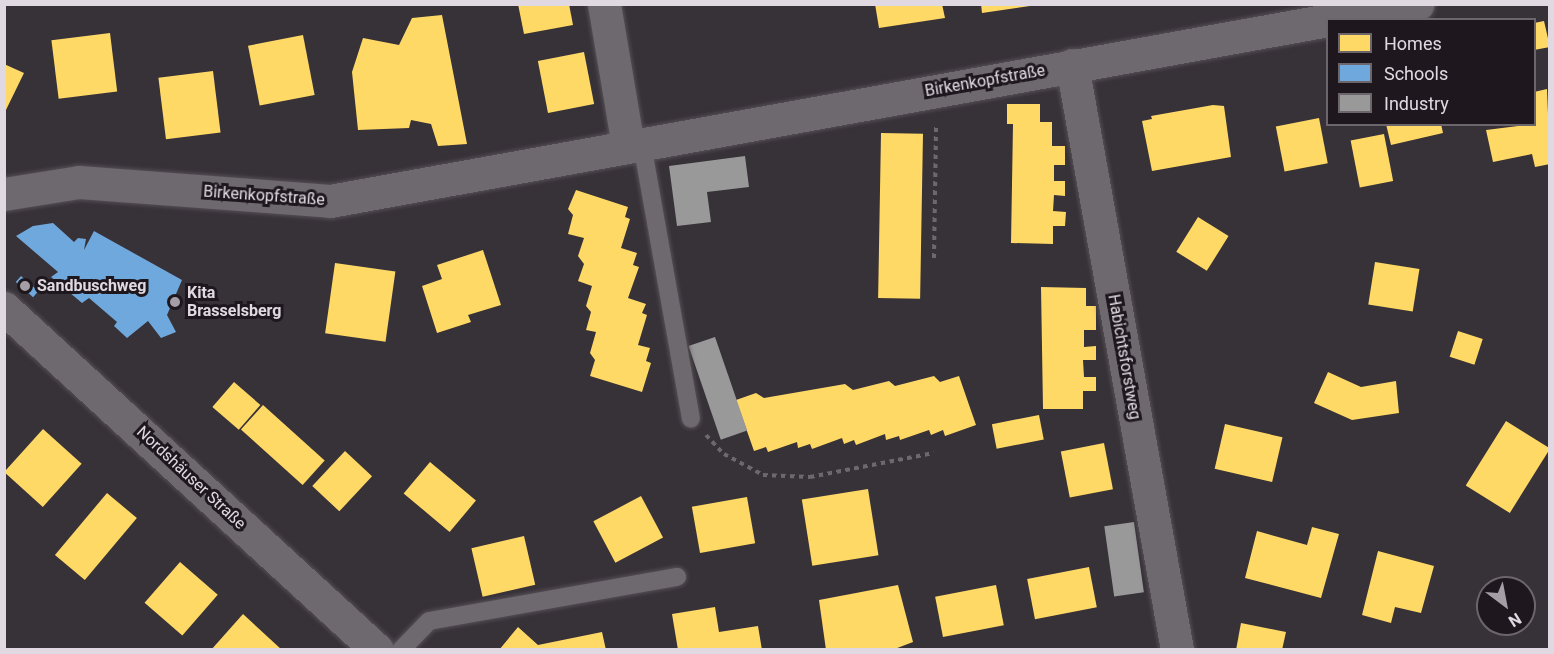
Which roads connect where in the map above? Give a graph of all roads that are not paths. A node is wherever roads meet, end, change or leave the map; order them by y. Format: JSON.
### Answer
{"nodes":[{"id":1,"x":604,"y":4,"type":"edge"},
{"id":2,"x":1418,"y":4,"type":"edge"},
{"id":3,"x":1344,"y":18,"type":"edge"},
{"id":4,"x":1326,"y":21,"type":"edge"},
{"id":5,"x":1072,"y":66,"type":"junction"},
{"id":6,"x":635,"y":145,"type":"junction"},
{"id":7,"x":4,"y":194,"type":"edge"},
{"id":8,"x":4,"y":308,"type":"edge"},
{"id":9,"x":691,"y":419,"type":"road end"},
{"id":10,"x":677,"y":577,"type":"dead end"},
{"id":11,"x":377,"y":650,"type":"edge"},
{"id":12,"x":401,"y":650,"type":"edge"},
{"id":13,"x":1177,"y":650,"type":"edge"}],
"edges":[{"from":1,"to":6,"type":"street"},
{"from":2,"to":3,"type":"street"},
{"from":4,"to":5,"type":"street","name":"Birkenkopfstraße"},
{"from":5,"to":6,"type":"street","name":"Birkenkopfstraße"},
{"from":5,"to":13,"type":"street","name":"Habichtsforstweg"},
{"from":6,"to":7,"type":"street","name":"Birkenkopfstraße"},
{"from":6,"to":9,"type":"lane"},
{"from":8,"to":11,"type":"street","name":"Nordshäuser Straße"},
{"from":10,"to":12,"type":"lane"}]}
